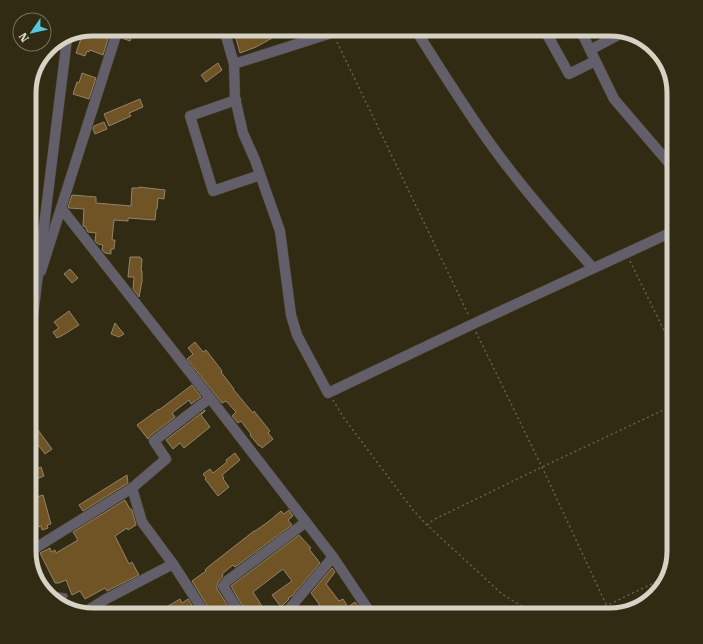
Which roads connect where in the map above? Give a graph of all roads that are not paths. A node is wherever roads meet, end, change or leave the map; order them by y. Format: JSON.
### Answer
{"nodes":[{"id":1,"x":116,"y":36,"type":"edge"},
{"id":2,"x":226,"y":36,"type":"edge"},
{"id":3,"x":317,"y":36,"type":"edge"},
{"id":4,"x":419,"y":36,"type":"edge"},
{"id":5,"x":548,"y":36,"type":"edge"},
{"id":6,"x":583,"y":36,"type":"edge"},
{"id":7,"x":615,"y":36,"type":"edge"},
{"id":8,"x":66,"y":43,"type":"edge"},
{"id":9,"x":590,"y":50,"type":"junction"},
{"id":10,"x":596,"y":62,"type":"junction"},
{"id":11,"x":234,"y":64,"type":"junction"},
{"id":12,"x":236,"y":100,"type":"junction"},
{"id":13,"x":667,"y":161,"type":"edge"},
{"id":14,"x":260,"y":175,"type":"junction"},
{"id":15,"x":61,"y":208,"type":"junction"},
{"id":16,"x":667,"y":234,"type":"edge"},
{"id":17,"x":593,"y":268,"type":"junction"},
{"id":18,"x":37,"y":282,"type":"junction"},
{"id":19,"x":36,"y":290,"type":"edge"},
{"id":20,"x":210,"y":398,"type":"junction"},
{"id":21,"x":132,"y":488,"type":"junction"},
{"id":22,"x":306,"y":522,"type":"junction"},
{"id":23,"x":36,"y":548,"type":"edge"},
{"id":24,"x":333,"y":557,"type":"junction"},
{"id":25,"x":173,"y":564,"type":"junction"},
{"id":26,"x":58,"y":595,"type":"edge"},
{"id":27,"x":64,"y":596,"type":"dead end"},
{"id":28,"x":92,"y":608,"type":"edge"},
{"id":29,"x":199,"y":608,"type":"edge"},
{"id":30,"x":237,"y":608,"type":"edge"},
{"id":31,"x":290,"y":608,"type":"edge"},
{"id":32,"x":367,"y":608,"type":"edge"}],
"edges":[{"from":1,"to":15,"type":"street"},
{"from":2,"to":11,"type":"street"},
{"from":3,"to":11,"type":"street"},
{"from":4,"to":17,"type":"street"},
{"from":5,"to":10,"type":"street"},
{"from":6,"to":9,"type":"street"},
{"from":7,"to":9,"type":"street"},
{"from":8,"to":18,"type":"street"},
{"from":9,"to":10,"type":"street"},
{"from":10,"to":13,"type":"street"},
{"from":11,"to":12,"type":"street"},
{"from":12,"to":14,"type":"street"},
{"from":12,"to":14,"type":"street"},
{"from":14,"to":17,"type":"street"},
{"from":15,"to":18,"type":"street"},
{"from":15,"to":20,"type":"street"},
{"from":16,"to":17,"type":"street"},
{"from":18,"to":19,"type":"street"},
{"from":20,"to":21,"type":"street"},
{"from":20,"to":22,"type":"street"},
{"from":21,"to":23,"type":"street"},
{"from":21,"to":25,"type":"street"},
{"from":22,"to":24,"type":"street"},
{"from":22,"to":30,"type":"street"},
{"from":24,"to":31,"type":"street"},
{"from":24,"to":32,"type":"street"},
{"from":25,"to":28,"type":"street"},
{"from":25,"to":29,"type":"street"},
{"from":26,"to":27,"type":"lane"}]}
